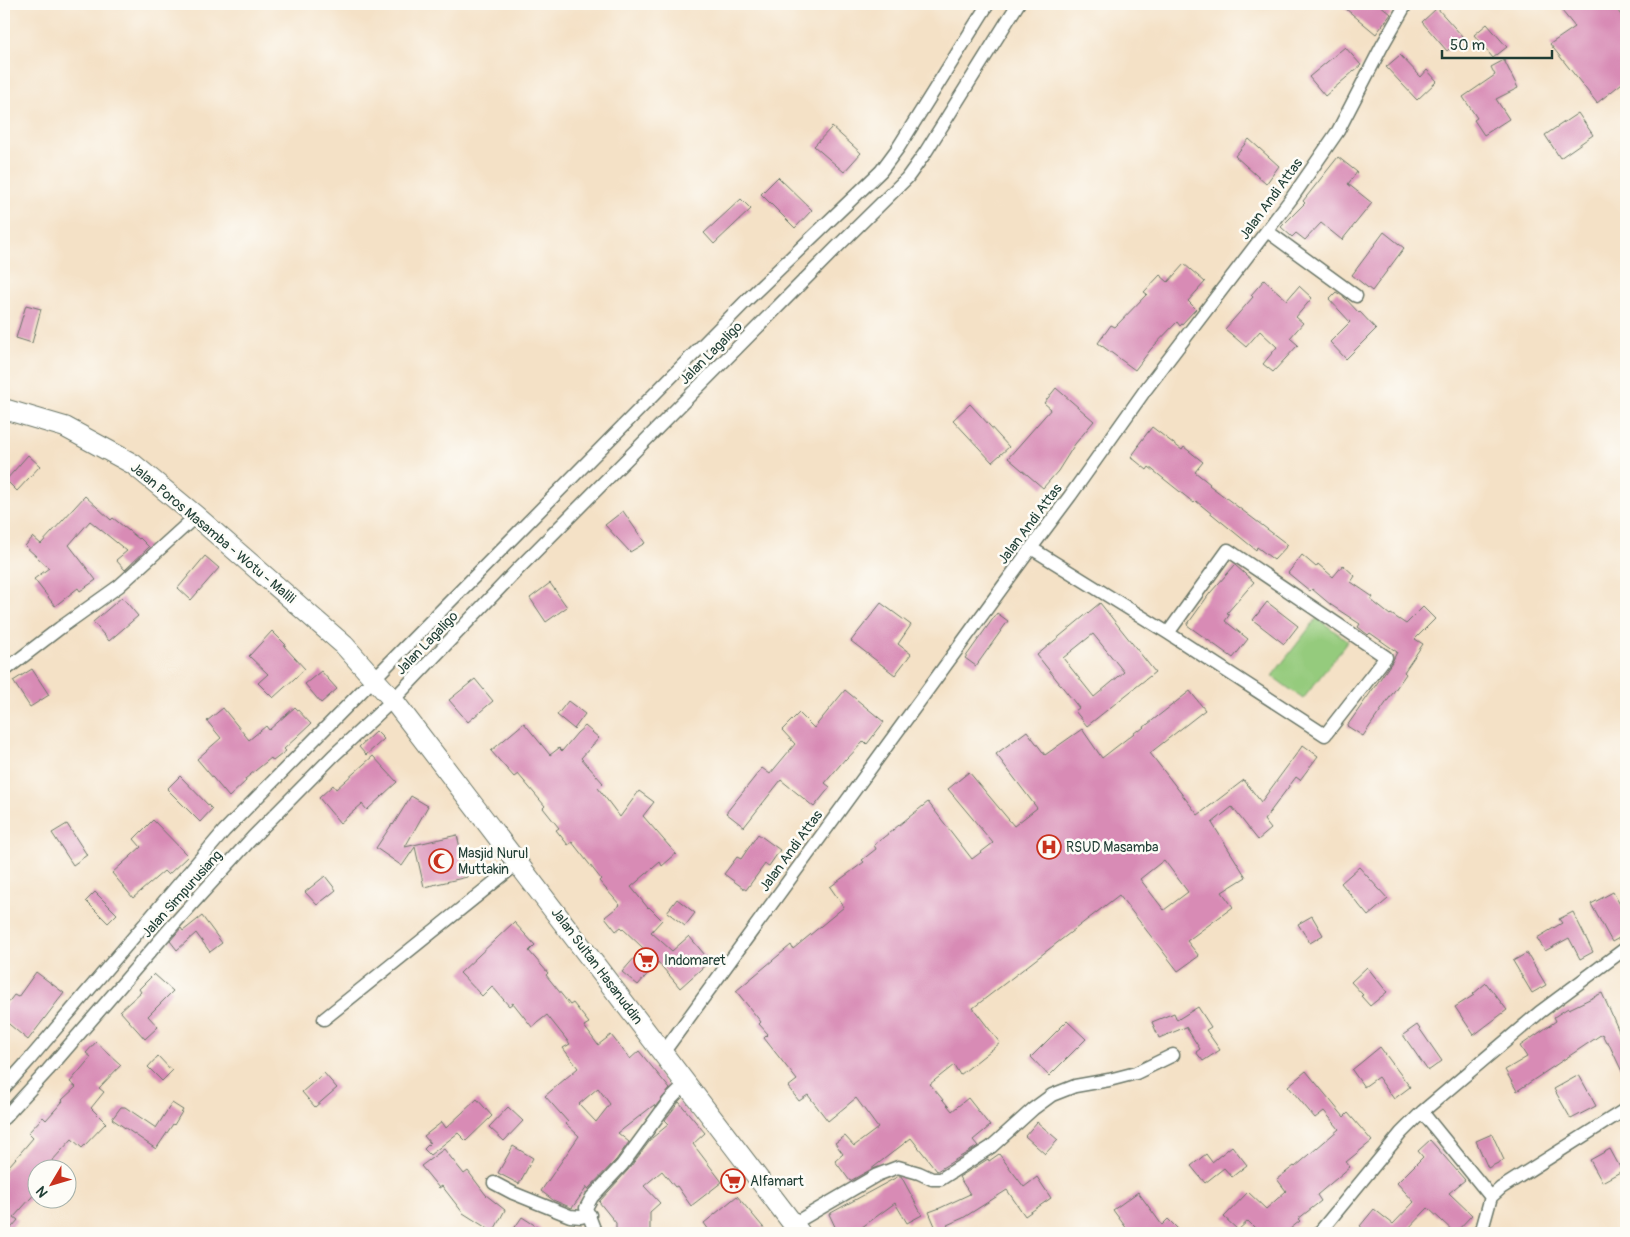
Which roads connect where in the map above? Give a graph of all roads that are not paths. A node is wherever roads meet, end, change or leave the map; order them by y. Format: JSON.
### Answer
{"nodes":[{"id":1,"x":988,"y":4,"type":"edge"},
{"id":2,"x":1018,"y":4,"type":"edge"},
{"id":3,"x":1406,"y":4,"type":"edge"},
{"id":4,"x":1267,"y":231,"type":"junction"},
{"id":5,"x":1356,"y":296,"type":"dead end"},
{"id":6,"x":4,"y":409,"type":"edge"},
{"id":7,"x":196,"y":516,"type":"junction"},
{"id":8,"x":1031,"y":548,"type":"junction"},
{"id":9,"x":1168,"y":633,"type":"junction"},
{"id":10,"x":4,"y":672,"type":"edge"},
{"id":11,"x":374,"y":678,"type":"junction"},
{"id":12,"x":393,"y":700,"type":"junction"},
{"id":13,"x":518,"y":863,"type":"junction"},
{"id":14,"x":1626,"y":948,"type":"edge"},
{"id":15,"x":324,"y":1019,"type":"dead end"},
{"id":16,"x":663,"y":1053,"type":"junction"},
{"id":17,"x":1173,"y":1055,"type":"dead end"},
{"id":18,"x":686,"y":1084,"type":"junction"},
{"id":19,"x":4,"y":1088,"type":"edge"},
{"id":20,"x":1626,"y":1109,"type":"edge"},
{"id":21,"x":1422,"y":1112,"type":"junction"},
{"id":22,"x":4,"y":1118,"type":"edge"},
{"id":23,"x":494,"y":1183,"type":"dead end"},
{"id":24,"x":1492,"y":1196,"type":"junction"},
{"id":25,"x":590,"y":1215,"type":"junction"},
{"id":26,"x":798,"y":1231,"type":"edge"},
{"id":27,"x":592,"y":1233,"type":"edge"},
{"id":28,"x":1319,"y":1233,"type":"edge"},
{"id":29,"x":1481,"y":1233,"type":"edge"}],
"edges":[{"from":1,"to":11,"type":"street","name":"Jalan Lagaligo"},
{"from":2,"to":12,"type":"street","name":"Jalan Lagaligo"},
{"from":3,"to":4,"type":"street","name":"Jalan Andi Attas"},
{"from":4,"to":5,"type":"street"},
{"from":4,"to":8,"type":"street","name":"Jalan Andi Attas"},
{"from":6,"to":7,"type":"highway","name":"Jalan Poros Masamba - Wotu - Malili"},
{"from":7,"to":10,"type":"street"},
{"from":7,"to":11,"type":"highway","name":"Jalan Poros Masamba - Wotu - Malili"},
{"from":8,"to":9,"type":"street"},
{"from":8,"to":16,"type":"street","name":"Jalan Andi Attas"},
{"from":9,"to":9,"type":"street"},
{"from":11,"to":12,"type":"highway","name":"Jalan Poros Masamba - Wotu - Malili"},
{"from":11,"to":19,"type":"street","name":"Jalan Simpurusiang"},
{"from":12,"to":13,"type":"highway","name":"Jalan Sultan Hasanuddin"},
{"from":12,"to":22,"type":"street","name":"Jalan Simpurusiang"},
{"from":13,"to":15,"type":"street"},
{"from":13,"to":16,"type":"highway","name":"Jalan Sultan Hasanuddin"},
{"from":14,"to":21,"type":"street"},
{"from":16,"to":18,"type":"highway","name":"Jalan Sultan Hasanuddin"},
{"from":17,"to":26,"type":"street"},
{"from":18,"to":25,"type":"street"},
{"from":18,"to":26,"type":"highway","name":"Jalan Sultan Hasanuddin"},
{"from":20,"to":24,"type":"street"},
{"from":21,"to":24,"type":"street"},
{"from":21,"to":28,"type":"street"},
{"from":23,"to":25,"type":"street"},
{"from":24,"to":29,"type":"street"},
{"from":25,"to":27,"type":"street"}]}
